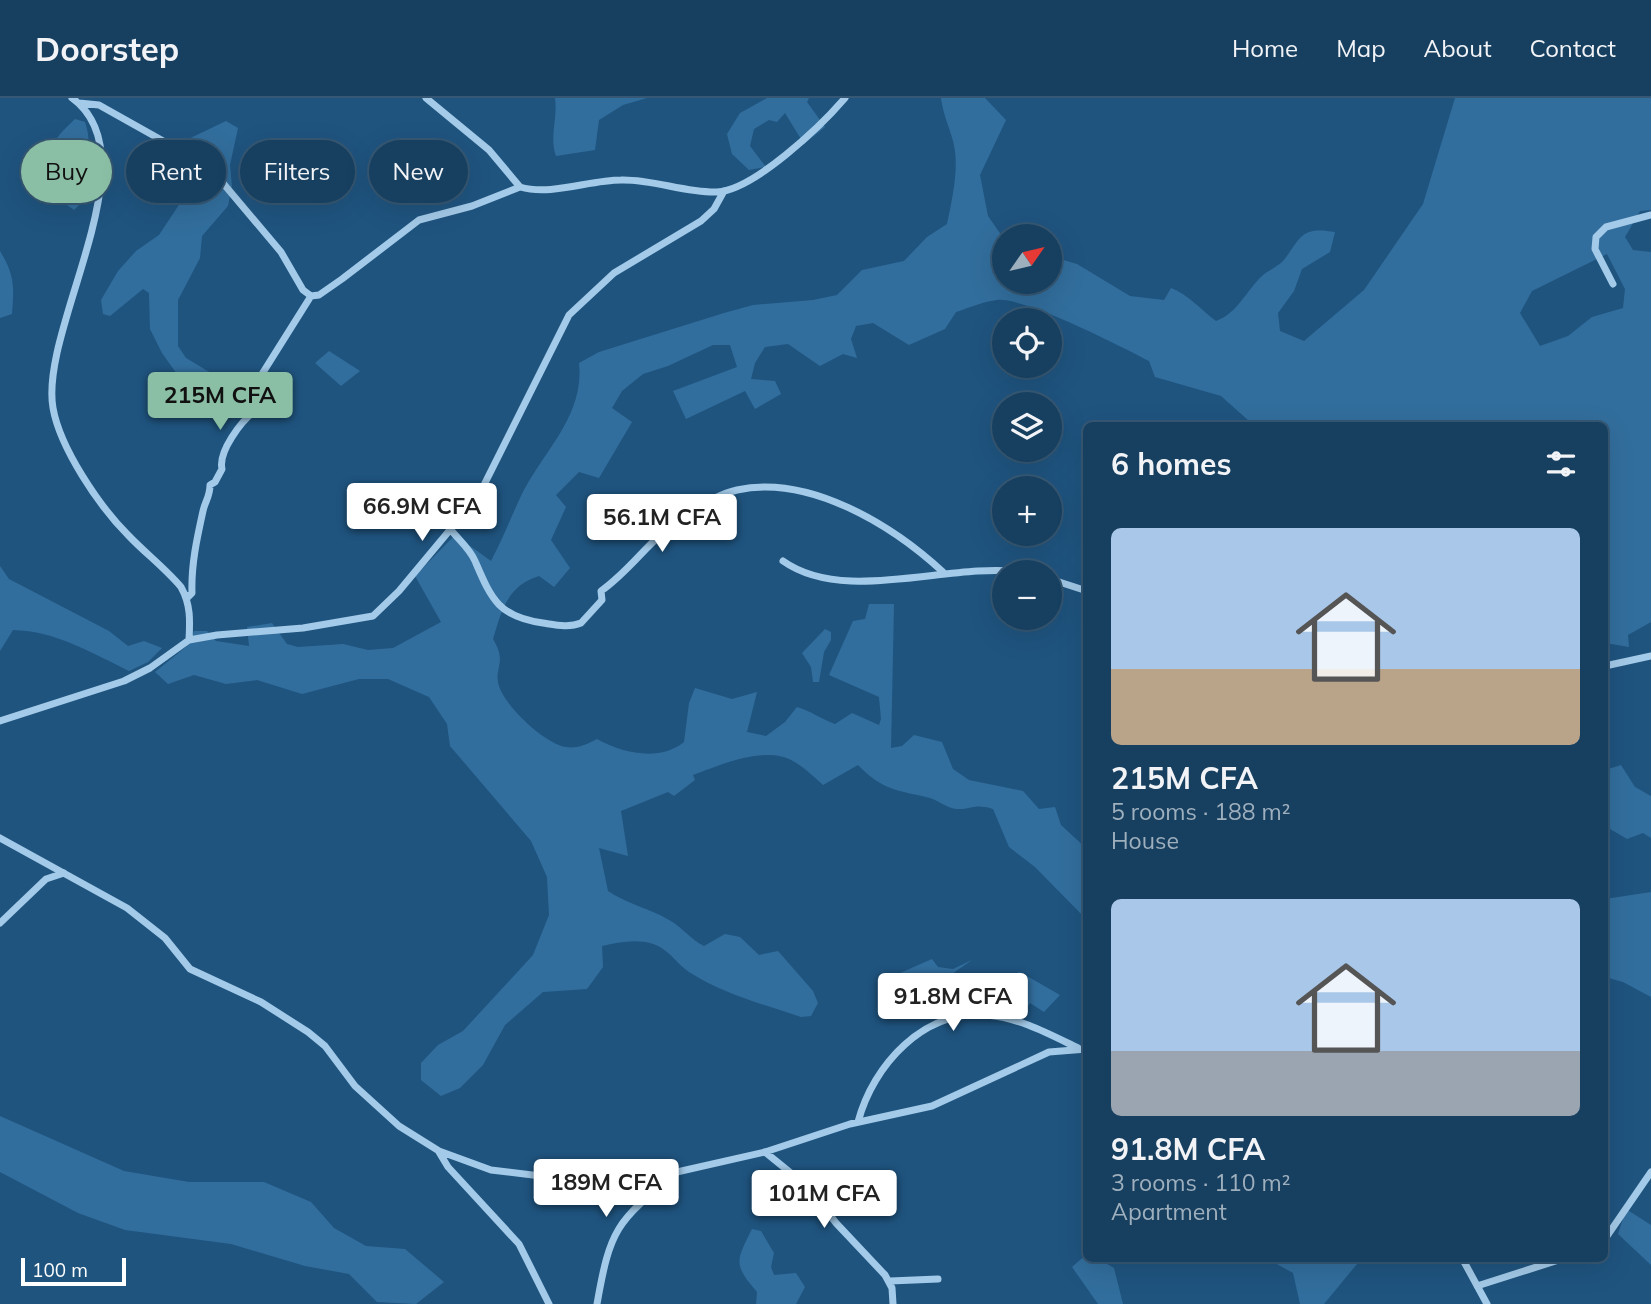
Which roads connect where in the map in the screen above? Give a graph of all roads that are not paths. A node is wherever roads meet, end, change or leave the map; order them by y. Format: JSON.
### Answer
{"nodes":[{"id":1,"x":426,"y":98,"type":"edge"},
{"id":2,"x":845,"y":98,"type":"edge"},
{"id":3,"x":76,"y":100,"type":"edge"},
{"id":4,"x":520,"y":187,"type":"junction"},
{"id":5,"x":724,"y":191,"type":"junction"},
{"id":6,"x":1651,"y":215,"type":"edge"},
{"id":7,"x":1613,"y":284,"type":"dead end"},
{"id":8,"x":311,"y":296,"type":"junction"},
{"id":9,"x":451,"y":530,"type":"junction"},
{"id":10,"x":783,"y":561,"type":"dead end"},
{"id":11,"x":992,"y":569,"type":"edge"},
{"id":12,"x":943,"y":572,"type":"junction"},
{"id":13,"x":1062,"y":583,"type":"edge"},
{"id":14,"x":1083,"y":590,"type":"edge"},
{"id":15,"x":187,"y":598,"type":"junction"},
{"id":16,"x":189,"y":640,"type":"junction"},
{"id":17,"x":1651,"y":656,"type":"edge"},
{"id":18,"x":1608,"y":665,"type":"edge"},
{"id":19,"x":0,"y":721,"type":"edge"},
{"id":20,"x":0,"y":838,"type":"edge"},
{"id":21,"x":64,"y":873,"type":"junction"},
{"id":22,"x":0,"y":923,"type":"edge"},
{"id":23,"x":1083,"y":1049,"type":"edge"},
{"id":24,"x":1083,"y":1049,"type":"edge"},
{"id":25,"x":858,"y":1122,"type":"junction"},
{"id":26,"x":439,"y":1151,"type":"junction"},
{"id":27,"x":765,"y":1152,"type":"junction"},
{"id":28,"x":678,"y":1172,"type":"junction"},
{"id":29,"x":1651,"y":1172,"type":"edge"},
{"id":30,"x":1608,"y":1236,"type":"edge"},
{"id":31,"x":1464,"y":1262,"type":"edge"},
{"id":32,"x":1552,"y":1262,"type":"edge"},
{"id":33,"x":938,"y":1279,"type":"dead end"},
{"id":34,"x":890,"y":1281,"type":"junction"},
{"id":35,"x":1476,"y":1286,"type":"junction"},
{"id":36,"x":549,"y":1304,"type":"edge"},
{"id":37,"x":597,"y":1304,"type":"edge"},
{"id":38,"x":893,"y":1304,"type":"edge"},
{"id":39,"x":1487,"y":1304,"type":"edge"}],
"edges":[{"from":1,"to":4,"type":"street"},
{"from":2,"to":5,"type":"street"},
{"from":3,"to":8,"type":"street"},
{"from":3,"to":15,"type":"street"},
{"from":4,"to":5,"type":"street"},
{"from":4,"to":8,"type":"street"},
{"from":5,"to":9,"type":"street"},
{"from":6,"to":7,"type":"street"},
{"from":8,"to":15,"type":"street"},
{"from":9,"to":12,"type":"street"},
{"from":9,"to":16,"type":"street"},
{"from":10,"to":12,"type":"street"},
{"from":11,"to":12,"type":"street"},
{"from":13,"to":14,"type":"street"},
{"from":15,"to":16,"type":"street"},
{"from":16,"to":19,"type":"street"},
{"from":17,"to":18,"type":"street"},
{"from":20,"to":21,"type":"street"},
{"from":21,"to":22,"type":"street"},
{"from":21,"to":26,"type":"street"},
{"from":23,"to":25,"type":"street"},
{"from":24,"to":25,"type":"street"},
{"from":25,"to":27,"type":"street"},
{"from":26,"to":28,"type":"street"},
{"from":26,"to":36,"type":"street"},
{"from":27,"to":28,"type":"street"},
{"from":27,"to":34,"type":"street"},
{"from":28,"to":37,"type":"street"},
{"from":29,"to":30,"type":"street"},
{"from":31,"to":35,"type":"street"},
{"from":32,"to":35,"type":"street"},
{"from":33,"to":34,"type":"street"},
{"from":34,"to":38,"type":"street"},
{"from":35,"to":39,"type":"street"}]}
